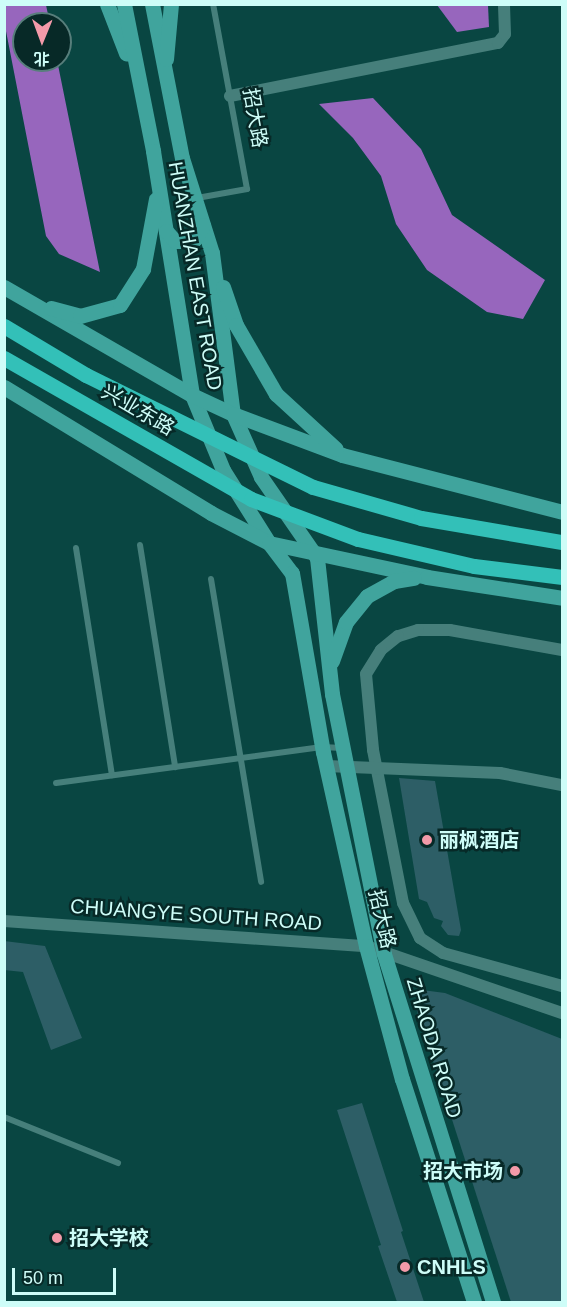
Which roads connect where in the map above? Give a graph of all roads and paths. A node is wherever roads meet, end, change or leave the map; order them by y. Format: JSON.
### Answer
{"nodes":[{"id":1,"x":107,"y":4,"type":"edge"},
{"id":2,"x":124,"y":4,"type":"edge"},
{"id":3,"x":152,"y":4,"type":"edge"},
{"id":4,"x":171,"y":4,"type":"edge"},
{"id":5,"x":213,"y":4,"type":"edge"},
{"id":6,"x":504,"y":4,"type":"edge"},
{"id":7,"x":164,"y":70,"type":"junction"},
{"id":8,"x":135,"y":72,"type":"junction"},
{"id":9,"x":230,"y":96,"type":"junction"},
{"id":10,"x":159,"y":187,"type":"junction"},
{"id":11,"x":197,"y":198,"type":"junction"},
{"id":12,"x":203,"y":225,"type":"junction"},
{"id":13,"x":166,"y":231,"type":"junction"},
{"id":14,"x":212,"y":253,"type":"junction"},
{"id":15,"x":4,"y":288,"type":"edge"},
{"id":16,"x":26,"y":301,"type":"junction"},
{"id":17,"x":4,"y":326,"type":"edge"},
{"id":18,"x":4,"y":358,"type":"edge"},
{"id":19,"x":4,"y":387,"type":"edge"},
{"id":20,"x":192,"y":395,"type":"junction"},
{"id":21,"x":233,"y":414,"type":"junction"},
{"id":22,"x":342,"y":455,"type":"junction"},
{"id":23,"x":562,"y":512,"type":"edge"},
{"id":24,"x":562,"y":542,"type":"edge"},
{"id":25,"x":268,"y":543,"type":"junction"},
{"id":26,"x":140,"y":544,"type":"dead end"},
{"id":27,"x":76,"y":548,"type":"dead end"},
{"id":28,"x":314,"y":553,"type":"junction"},
{"id":29,"x":428,"y":577,"type":"junction"},
{"id":30,"x":562,"y":577,"type":"edge"},
{"id":31,"x":211,"y":579,"type":"dead end"},
{"id":32,"x":562,"y":598,"type":"edge"},
{"id":33,"x":562,"y":650,"type":"edge"},
{"id":34,"x":332,"y":694,"type":"junction"},
{"id":35,"x":322,"y":747,"type":"junction"},
{"id":36,"x":343,"y":748,"type":"junction"},
{"id":37,"x":238,"y":758,"type":"junction"},
{"id":38,"x":326,"y":766,"type":"junction"},
{"id":39,"x":346,"y":766,"type":"junction"},
{"id":40,"x":175,"y":767,"type":"junction"},
{"id":41,"x":376,"y":767,"type":"junction"},
{"id":42,"x":112,"y":775,"type":"junction"},
{"id":43,"x":56,"y":783,"type":"dead end"},
{"id":44,"x":562,"y":785,"type":"edge"},
{"id":45,"x":261,"y":882,"type":"dead end"},
{"id":46,"x":4,"y":921,"type":"edge"},
{"id":47,"x":366,"y":946,"type":"junction"},
{"id":48,"x":384,"y":954,"type":"junction"},
{"id":49,"x":562,"y":986,"type":"edge"},
{"id":50,"x":562,"y":1013,"type":"edge"},
{"id":51,"x":4,"y":1117,"type":"edge"},
{"id":52,"x":118,"y":1163,"type":"dead end"},
{"id":53,"x":474,"y":1302,"type":"edge"},
{"id":54,"x":493,"y":1302,"type":"edge"}],
"edges":[{"from":1,"to":8,"type":"main road","name":"HUANZHAN EAST ROAD"},
{"from":2,"to":8,"type":"main road","name":"HUANZHAN EAST ROAD"},
{"from":3,"to":7,"type":"main road","name":"HUANZHAN EAST ROAD"},
{"from":4,"to":7,"type":"main road","name":"HUANZHAN EAST ROAD"},
{"from":5,"to":9,"type":"lane","name":"招大路"},
{"from":6,"to":9,"type":"street"},
{"from":7,"to":11,"type":"main road","name":"HUANZHAN EAST ROAD"},
{"from":8,"to":10,"type":"main road","name":"HUANZHAN EAST ROAD"},
{"from":9,"to":11,"type":"lane","name":"招大路"},
{"from":10,"to":13,"type":"main road","name":"HUANZHAN EAST ROAD"},
{"from":10,"to":16,"type":"main road"},
{"from":11,"to":12,"type":"main road","name":"HUANZHAN EAST ROAD"},
{"from":12,"to":13,"type":"main road"},
{"from":12,"to":14,"type":"main road","name":"HUANZHAN EAST ROAD"},
{"from":13,"to":20,"type":"main road","name":"HUANZHAN EAST ROAD"},
{"from":14,"to":21,"type":"main road","name":"HUANZHAN EAST ROAD"},
{"from":14,"to":22,"type":"main road"},
{"from":15,"to":16,"type":"main road","name":"兴业东路"},
{"from":16,"to":20,"type":"main road","name":"兴业东路"},
{"from":17,"to":24,"type":"main road","bridge":true},
{"from":18,"to":30,"type":"main road","bridge":true},
{"from":19,"to":25,"type":"main road"},
{"from":20,"to":21,"type":"main road","name":"兴业东路"},
{"from":20,"to":25,"type":"main road","name":"HUANZHAN EAST ROAD"},
{"from":21,"to":22,"type":"main road","name":"兴业东路"},
{"from":21,"to":28,"type":"main road","name":"HUANZHAN EAST ROAD"},
{"from":22,"to":23,"type":"main road","name":"兴业东路"},
{"from":25,"to":28,"type":"main road"},
{"from":25,"to":35,"type":"main road","name":"招大路"},
{"from":26,"to":40,"type":"lane"},
{"from":27,"to":42,"type":"lane"},
{"from":28,"to":29,"type":"main road"},
{"from":28,"to":34,"type":"main road","name":"HUANZHAN EAST ROAD"},
{"from":29,"to":32,"type":"main road"},
{"from":29,"to":34,"type":"main road"},
{"from":31,"to":37,"type":"lane"},
{"from":33,"to":41,"type":"street"},
{"from":34,"to":36,"type":"main road","name":"ZHAODA ROAD"},
{"from":35,"to":36,"type":"lane"},
{"from":35,"to":37,"type":"lane"},
{"from":35,"to":38,"type":"main road","name":"招大路"},
{"from":36,"to":39,"type":"main road","name":"ZHAODA ROAD"},
{"from":37,"to":40,"type":"lane"},
{"from":37,"to":45,"type":"lane"},
{"from":38,"to":39,"type":"street"},
{"from":38,"to":47,"type":"main road","name":"招大路"},
{"from":39,"to":41,"type":"street"},
{"from":39,"to":48,"type":"main road","name":"ZHAODA ROAD"},
{"from":40,"to":42,"type":"lane"},
{"from":41,"to":44,"type":"street"},
{"from":41,"to":49,"type":"street"},
{"from":42,"to":43,"type":"lane"},
{"from":46,"to":47,"type":"street","name":"CHUANGYE SOUTH ROAD"},
{"from":47,"to":48,"type":"street","name":"CHUANGYE SOUTH ROAD"},
{"from":47,"to":53,"type":"main road","name":"招大路"},
{"from":48,"to":50,"type":"street","name":"CHUANGYE SOUTH ROAD"},
{"from":48,"to":54,"type":"main road","name":"ZHAODA ROAD"},
{"from":51,"to":52,"type":"lane"}]}
